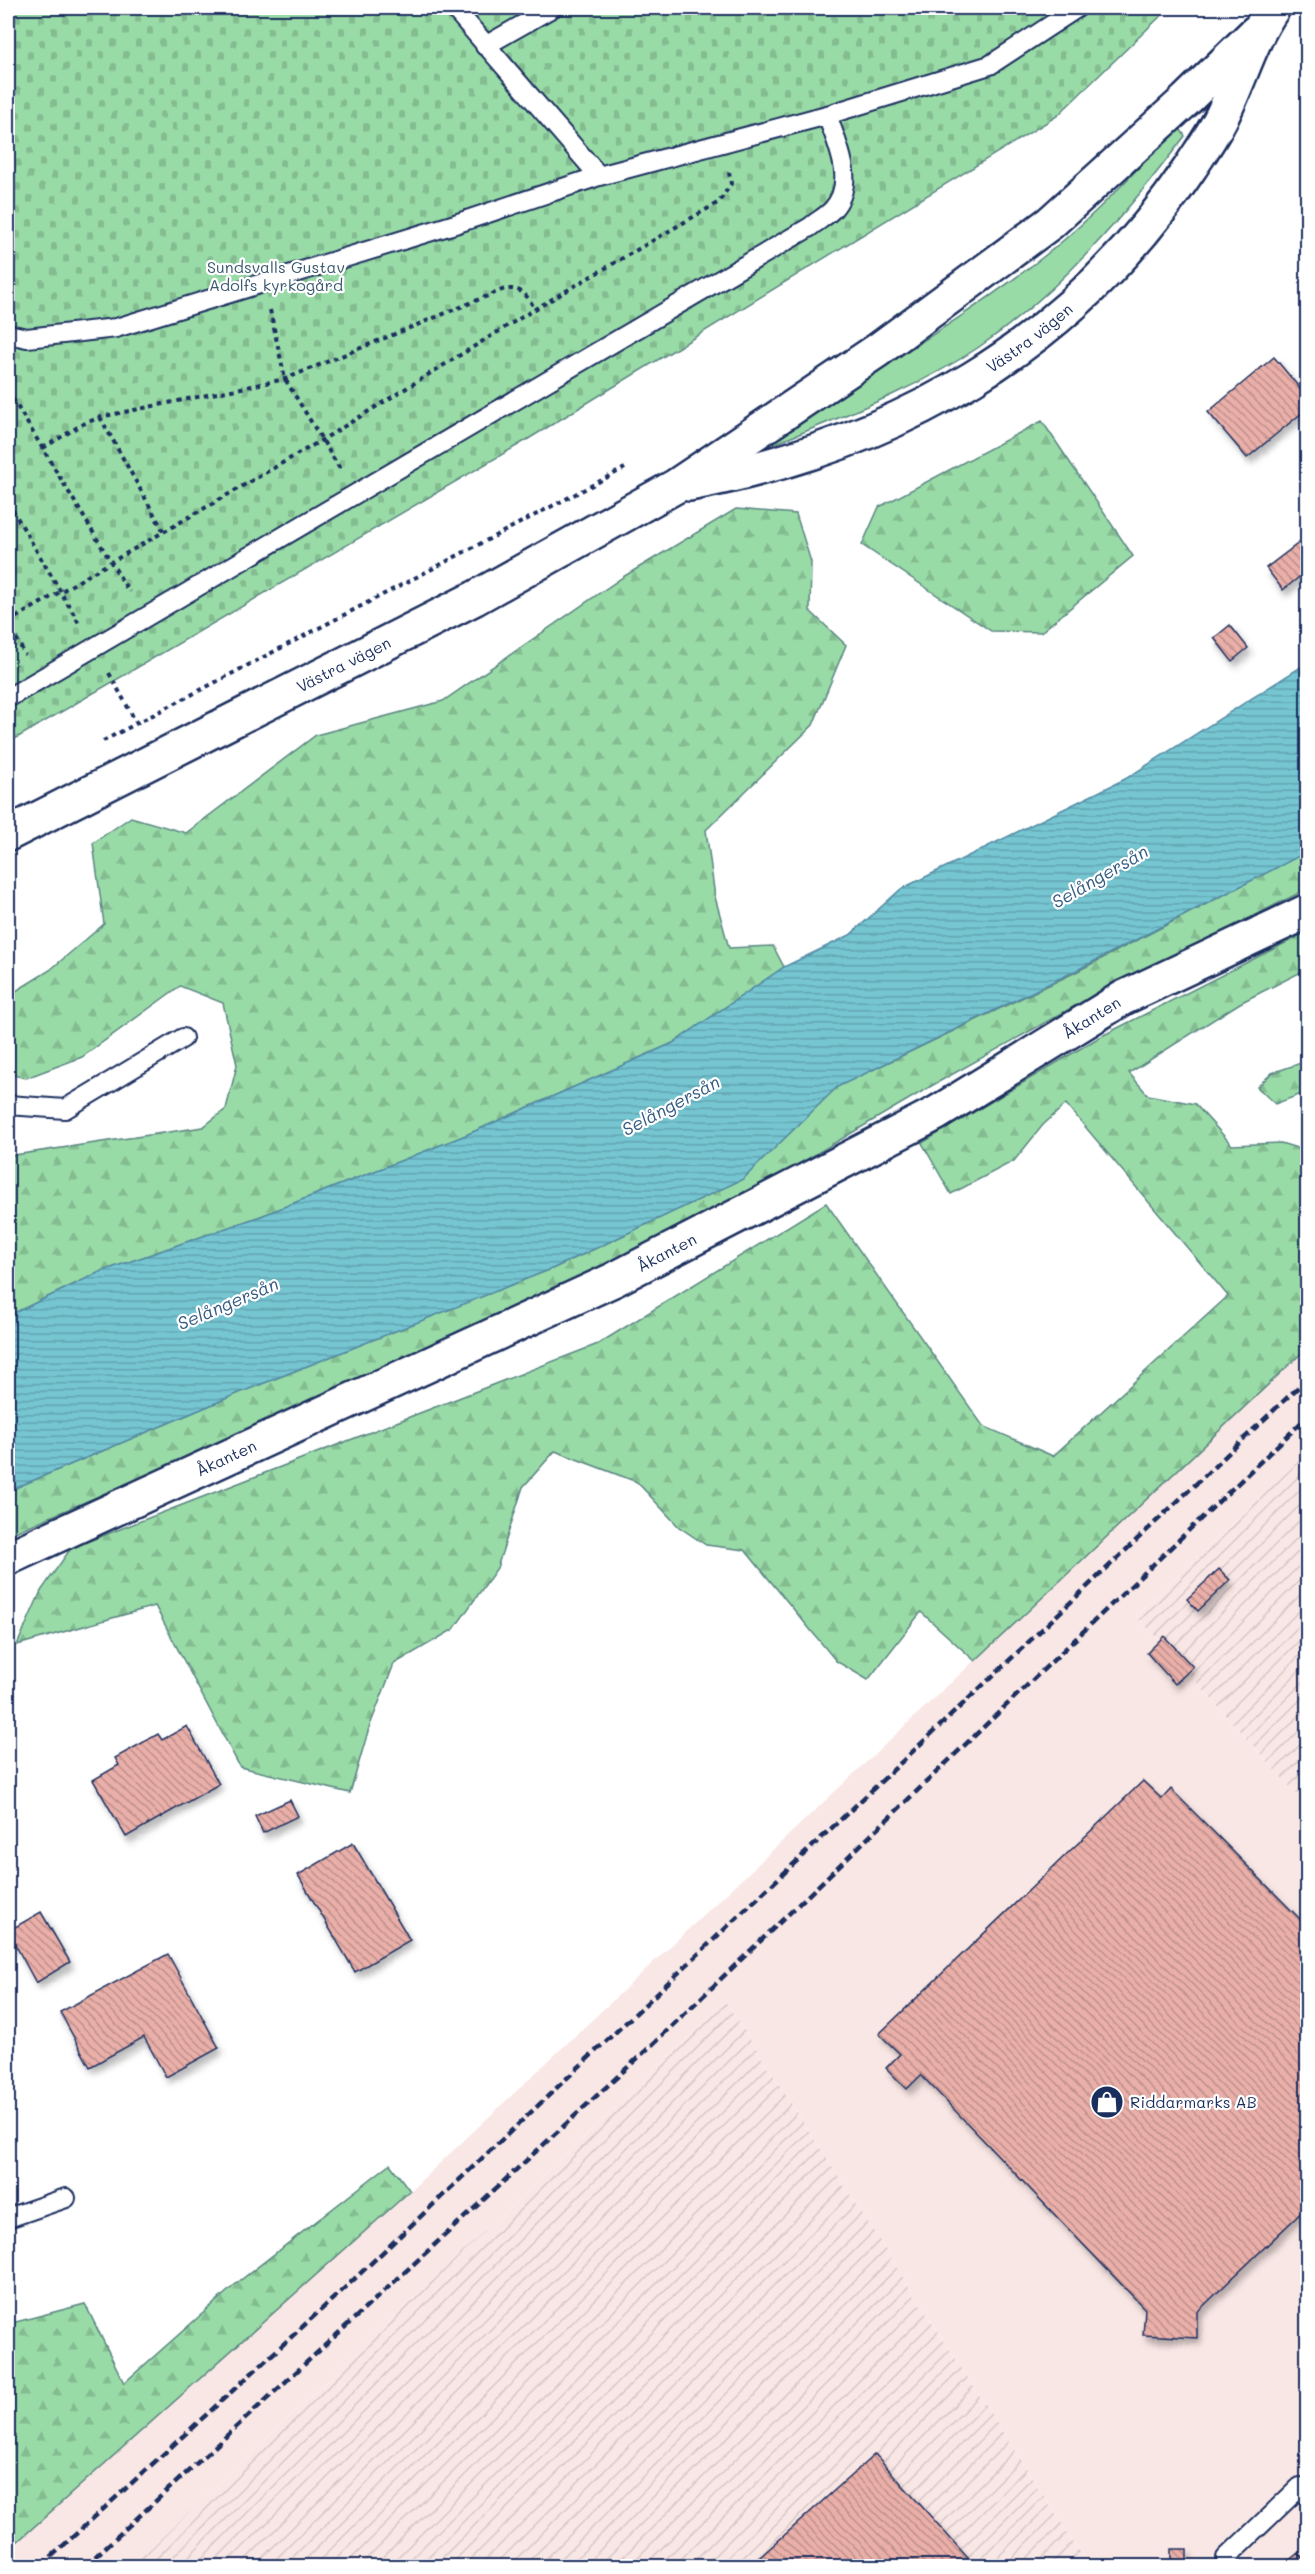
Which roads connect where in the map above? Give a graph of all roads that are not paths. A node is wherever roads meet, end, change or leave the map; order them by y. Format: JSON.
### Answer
{"nodes":[{"id":1,"x":454,"y":8,"type":"edge"},
{"id":2,"x":552,"y":8,"type":"edge"},
{"id":3,"x":1077,"y":8,"type":"edge"},
{"id":4,"x":1264,"y":20,"type":"edge"},
{"id":5,"x":485,"y":46,"type":"junction"},
{"id":6,"x":826,"y":116,"type":"junction"},
{"id":7,"x":599,"y":176,"type":"junction"},
{"id":8,"x":8,"y":334,"type":"edge"},
{"id":9,"x":676,"y":486,"type":"junction"},
{"id":10,"x":8,"y":698,"type":"edge"},
{"id":11,"x":8,"y":834,"type":"edge"},
{"id":12,"x":1308,"y":912,"type":"edge"},
{"id":13,"x":183,"y":1038,"type":"dead end"},
{"id":14,"x":8,"y":1105,"type":"edge"},
{"id":15,"x":8,"y":1558,"type":"edge"},
{"id":16,"x":66,"y":2198,"type":"dead end"},
{"id":17,"x":8,"y":2218,"type":"edge"},
{"id":18,"x":1308,"y":2497,"type":"edge"},
{"id":19,"x":1230,"y":2566,"type":"edge"}],
"edges":[{"from":1,"to":5,"type":"lane"},
{"from":2,"to":5,"type":"lane"},
{"from":3,"to":6,"type":"lane"},
{"from":4,"to":9,"type":"street","name":"Västra vägen"},
{"from":4,"to":9,"type":"street","name":"Västra vägen"},
{"from":5,"to":7,"type":"lane"},
{"from":6,"to":7,"type":"lane"},
{"from":6,"to":10,"type":"lane"},
{"from":7,"to":8,"type":"lane"},
{"from":9,"to":11,"type":"street","name":"Västra vägen"},
{"from":12,"to":15,"type":"street","name":"Åkanten"},
{"from":13,"to":14,"type":"lane"},
{"from":16,"to":17,"type":"lane"},
{"from":18,"to":19,"type":"lane"}]}
